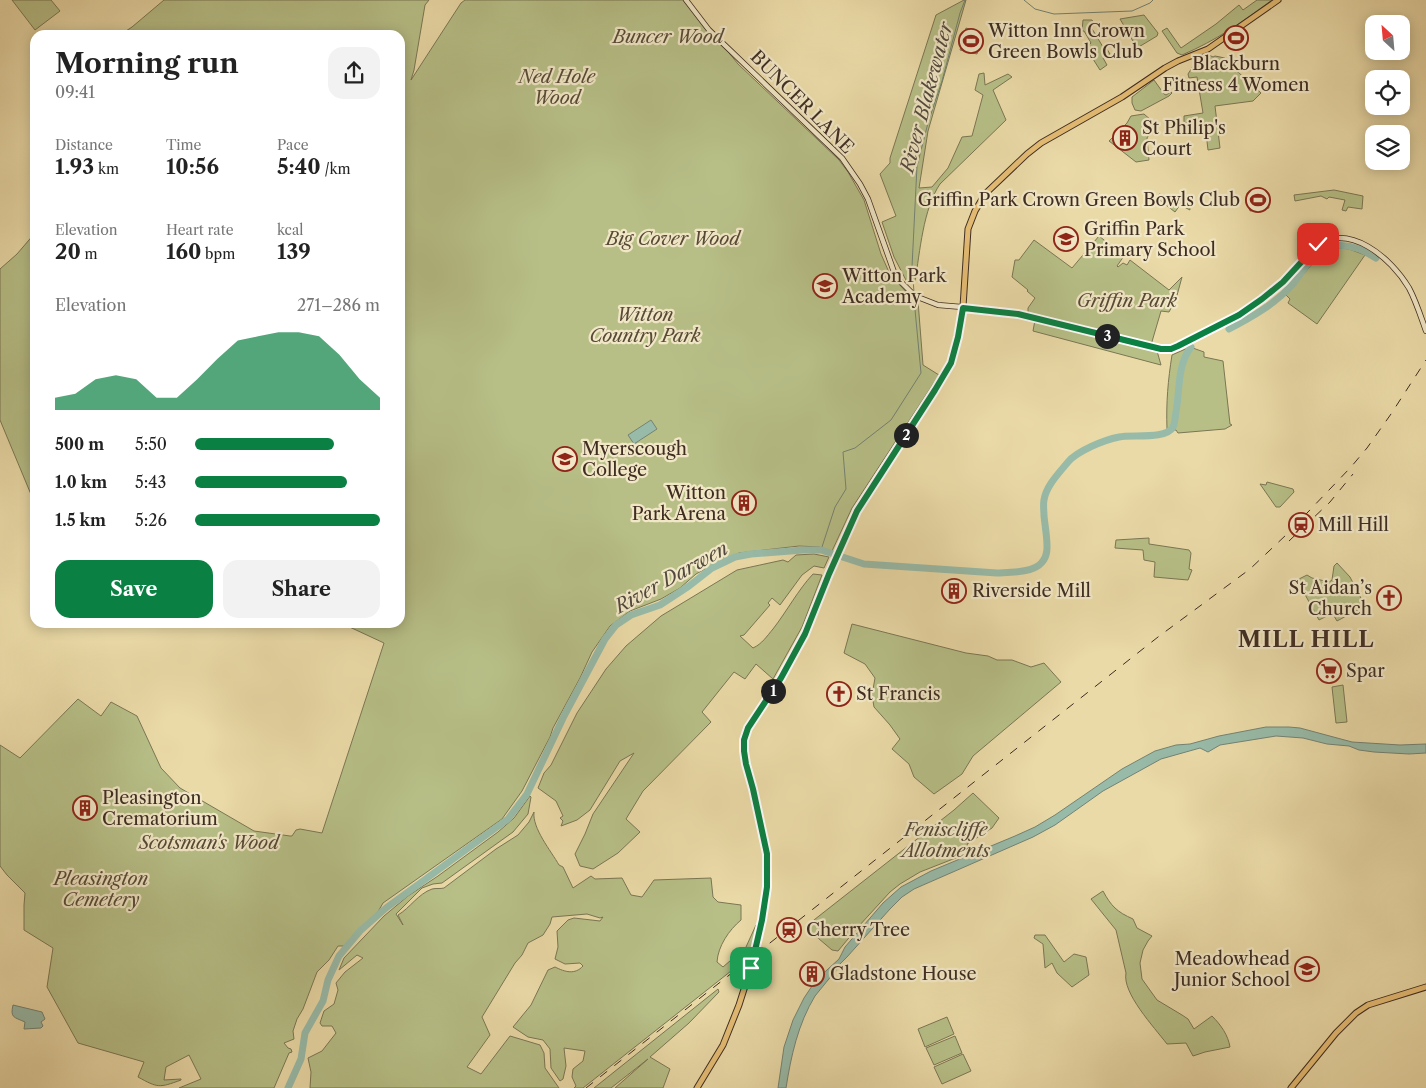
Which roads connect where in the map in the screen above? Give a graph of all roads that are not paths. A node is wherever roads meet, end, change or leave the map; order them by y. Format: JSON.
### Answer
{"nodes":[{"id":1,"x":686,"y":0,"type":"edge"},
{"id":2,"x":1278,"y":0,"type":"edge"},
{"id":3,"x":963,"y":308,"type":"junction"},
{"id":4,"x":1426,"y":330,"type":"edge"},
{"id":5,"x":1426,"y":988,"type":"edge"},
{"id":6,"x":697,"y":1088,"type":"edge"},
{"id":7,"x":1291,"y":1088,"type":"edge"}],
"edges":[{"from":1,"to":3,"type":"main road","name":"BUNCER LANE"},
{"from":2,"to":3,"type":"main road"},
{"from":3,"to":4,"type":"main road","name":"BUNCER LANE"},
{"from":3,"to":6,"type":"main road","bridge":true},
{"from":5,"to":7,"type":"main road"}]}
